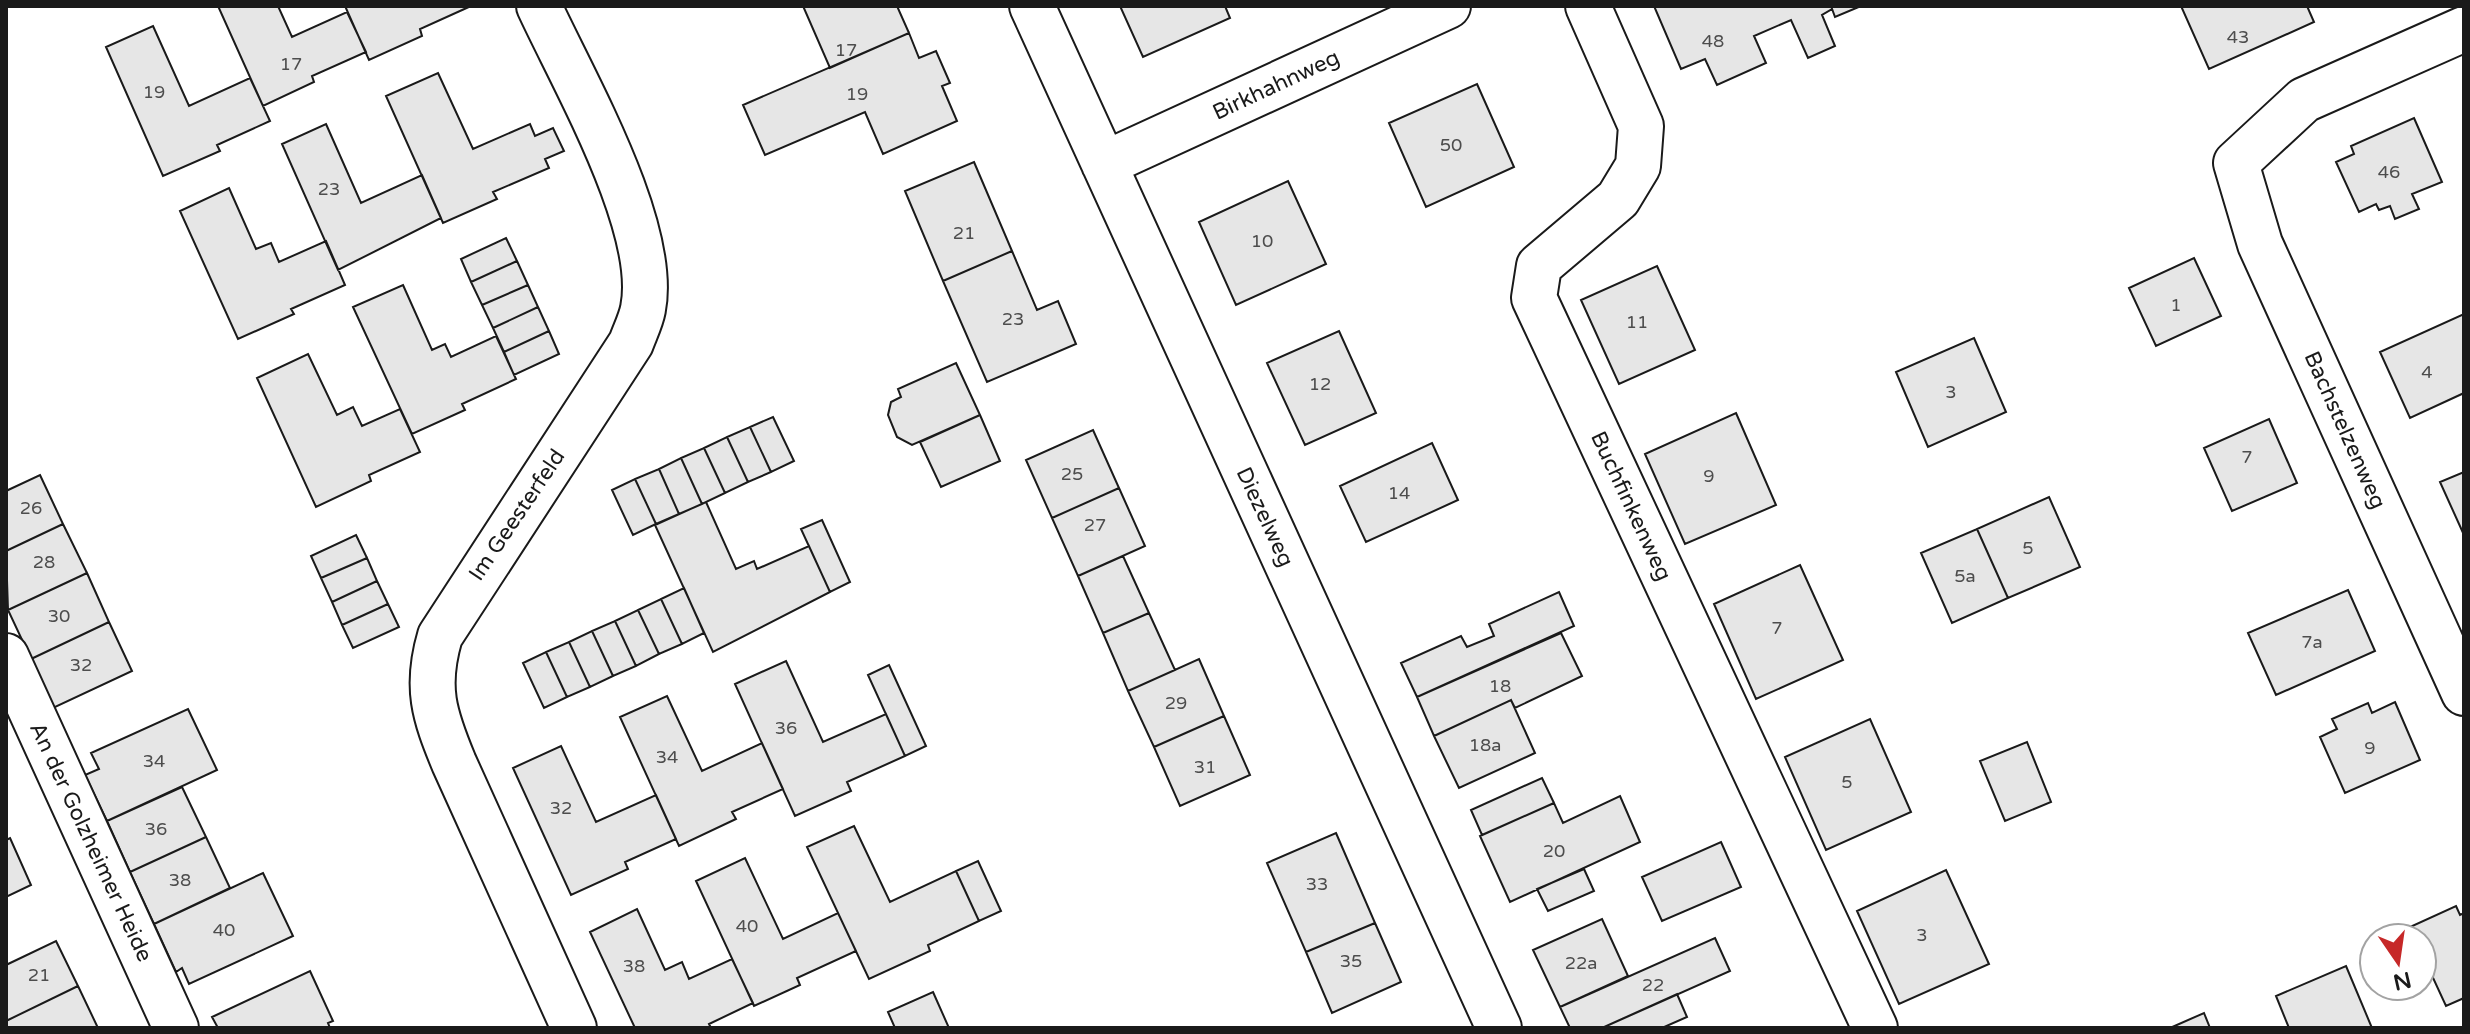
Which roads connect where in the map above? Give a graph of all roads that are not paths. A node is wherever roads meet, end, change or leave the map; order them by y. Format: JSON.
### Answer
{"nodes":[{"id":1,"x":539,"y":6,"type":"edge"},
{"id":2,"x":1032,"y":6,"type":"edge"},
{"id":3,"x":1588,"y":6,"type":"edge"},
{"id":4,"x":1422,"y":11,"type":"edge"},
{"id":5,"x":2464,"y":29,"type":"edge"},
{"id":6,"x":1104,"y":164,"type":"junction"},
{"id":7,"x":6,"y":656,"type":"edge"},
{"id":8,"x":2464,"y":693,"type":"edge"},
{"id":9,"x":176,"y":1028,"type":"edge"},
{"id":10,"x":574,"y":1028,"type":"edge"},
{"id":11,"x":1499,"y":1028,"type":"edge"},
{"id":12,"x":1875,"y":1028,"type":"edge"}],
"edges":[{"from":1,"to":10,"type":"street","name":"Im Geesterfeld"},
{"from":2,"to":6,"type":"street","name":"Diezelweg"},
{"from":3,"to":12,"type":"street","name":"Buchfinkenweg"},
{"from":4,"to":6,"type":"street","name":"Birkhahnweg"},
{"from":5,"to":8,"type":"street","name":"Bachstelzenweg"},
{"from":6,"to":11,"type":"street","name":"Diezelweg"},
{"from":7,"to":9,"type":"street","name":"An der Golzheimer Heide"}]}
